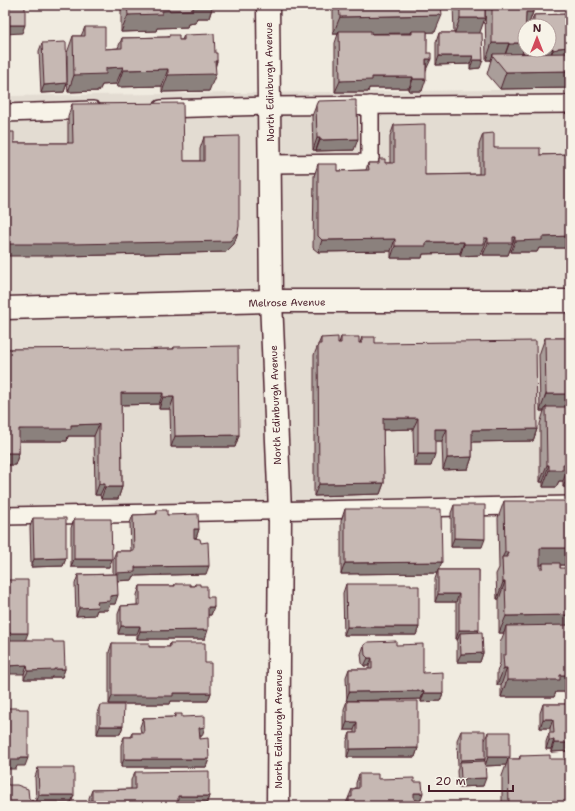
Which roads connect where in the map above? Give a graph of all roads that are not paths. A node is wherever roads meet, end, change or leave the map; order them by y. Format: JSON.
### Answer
{"nodes":[{"id":1,"x":268,"y":5,"type":"edge"},
{"id":2,"x":570,"y":104,"type":"edge"},
{"id":3,"x":370,"y":105,"type":"junction"},
{"id":4,"x":269,"y":106,"type":"junction"},
{"id":5,"x":146,"y":109,"type":"edge"},
{"id":6,"x":107,"y":110,"type":"edge"},
{"id":7,"x":5,"y":113,"type":"edge"},
{"id":8,"x":270,"y":164,"type":"junction"},
{"id":9,"x":271,"y":301,"type":"junction"},
{"id":10,"x":570,"y":301,"type":"edge"},
{"id":11,"x":5,"y":308,"type":"edge"},
{"id":12,"x":570,"y":505,"type":"edge"},
{"id":13,"x":280,"y":511,"type":"junction"},
{"id":14,"x":5,"y":516,"type":"edge"},
{"id":15,"x":278,"y":806,"type":"edge"}],
"edges":[{"from":1,"to":4,"type":"street","name":"North Edinburgh Avenue"},
{"from":2,"to":3,"type":"lane"},
{"from":3,"to":4,"type":"lane"},
{"from":3,"to":8,"type":"lane"},
{"from":4,"to":5,"type":"lane"},
{"from":4,"to":8,"type":"street","name":"North Edinburgh Avenue"},
{"from":6,"to":7,"type":"lane"},
{"from":8,"to":9,"type":"street","name":"North Edinburgh Avenue"},
{"from":9,"to":10,"type":"street","name":"Melrose Avenue"},
{"from":9,"to":11,"type":"street","name":"Melrose Avenue"},
{"from":9,"to":13,"type":"street","name":"North Edinburgh Avenue"},
{"from":12,"to":13,"type":"lane"},
{"from":13,"to":14,"type":"lane"},
{"from":13,"to":15,"type":"street","name":"North Edinburgh Avenue"}]}
